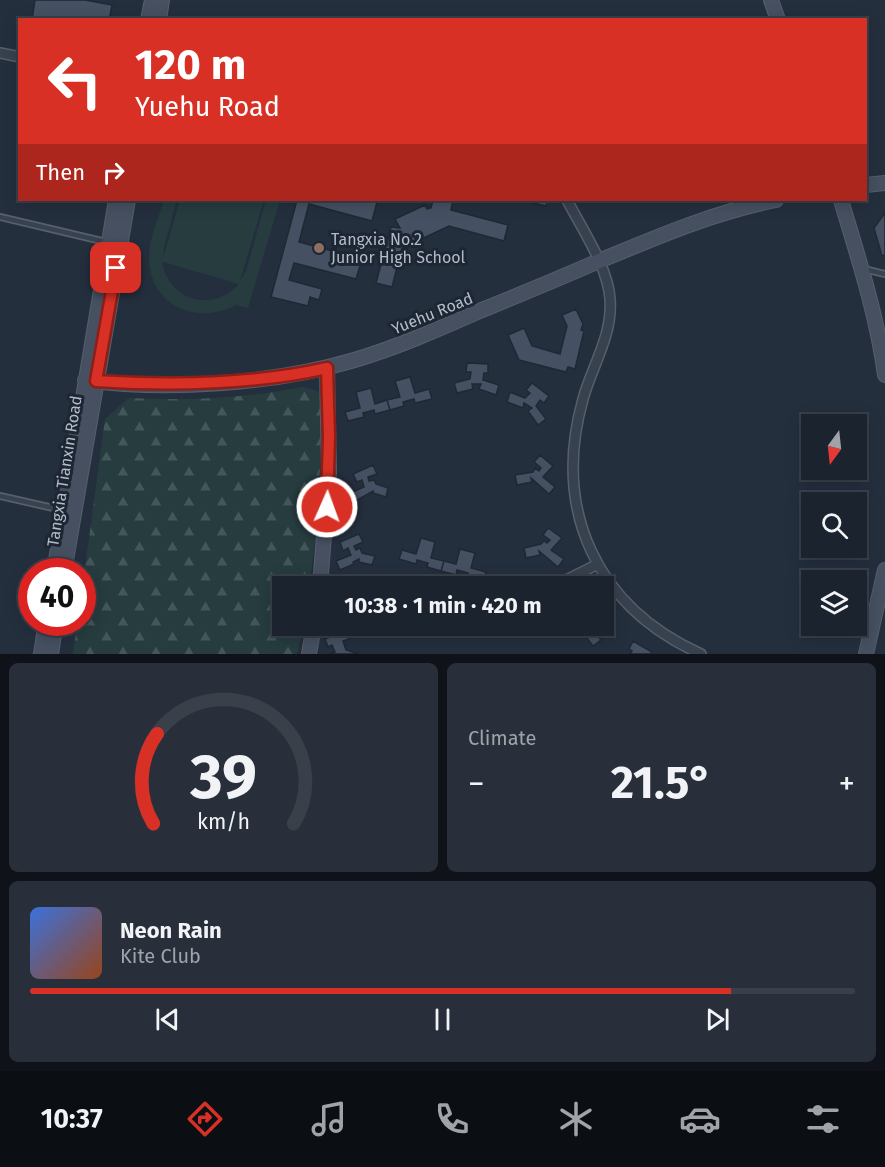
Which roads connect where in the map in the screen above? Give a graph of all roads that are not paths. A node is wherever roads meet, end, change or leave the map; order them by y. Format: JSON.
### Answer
{"nodes":[{"id":1,"x":152,"y":0,"type":"edge"},
{"id":2,"x":162,"y":0,"type":"edge"},
{"id":3,"x":771,"y":0,"type":"edge"},
{"id":4,"x":148,"y":18,"type":"edge"},
{"id":5,"x":159,"y":18,"type":"edge"},
{"id":6,"x":777,"y":18,"type":"edge"},
{"id":7,"x":0,"y":54,"type":"edge"},
{"id":8,"x":18,"y":57,"type":"edge"},
{"id":9,"x":885,"y":183,"type":"edge"},
{"id":10,"x":867,"y":185,"type":"edge"},
{"id":11,"x":116,"y":201,"type":"edge"},
{"id":12,"x":128,"y":201,"type":"edge"},
{"id":13,"x":568,"y":201,"type":"edge"},
{"id":14,"x":772,"y":201,"type":"edge"},
{"id":15,"x":841,"y":201,"type":"edge"},
{"id":16,"x":0,"y":217,"type":"edge"},
{"id":17,"x":109,"y":242,"type":"junction"},
{"id":18,"x":599,"y":261,"type":"junction"},
{"id":19,"x":862,"y":268,"type":"junction"},
{"id":20,"x":885,"y":274,"type":"edge"},
{"id":21,"x":327,"y":368,"type":"junction"},
{"id":22,"x":885,"y":375,"type":"edge"},
{"id":23,"x":90,"y":380,"type":"junction"},
{"id":24,"x":0,"y":496,"type":"edge"},
{"id":25,"x":63,"y":510,"type":"junction"},
{"id":26,"x":56,"y":558,"type":"edge"},
{"id":27,"x":66,"y":558,"type":"edge"},
{"id":28,"x":598,"y":564,"type":"junction"},
{"id":29,"x":885,"y":570,"type":"edge"},
{"id":30,"x":321,"y":576,"type":"edge"},
{"id":31,"x":574,"y":576,"type":"edge"},
{"id":32,"x":43,"y":636,"type":"edge"},
{"id":33,"x":54,"y":636,"type":"edge"},
{"id":34,"x":312,"y":636,"type":"edge"},
{"id":35,"x":40,"y":654,"type":"edge"},
{"id":36,"x":51,"y":654,"type":"edge"},
{"id":37,"x":309,"y":654,"type":"edge"},
{"id":38,"x":701,"y":654,"type":"edge"},
{"id":39,"x":866,"y":654,"type":"edge"}],
"edges":[{"from":1,"to":4,"type":"street"},
{"from":2,"to":5,"type":"street"},
{"from":3,"to":6,"type":"street"},
{"from":7,"to":8,"type":"street"},
{"from":9,"to":10,"type":"street"},
{"from":11,"to":17,"type":"street","name":"Tangxia Tianxin Road"},
{"from":12,"to":23,"type":"street","name":"Tangxia Tianxin Road"},
{"from":13,"to":18,"type":"street"},
{"from":14,"to":18,"type":"street","name":"Yuehu Road"},
{"from":15,"to":19,"type":"street"},
{"from":16,"to":17,"type":"lane"},
{"from":17,"to":23,"type":"street","name":"Tangxia Tianxin Road"},
{"from":18,"to":21,"type":"street","name":"Yuehu Road"},
{"from":18,"to":28,"type":"street"},
{"from":19,"to":20,"type":"lane"},
{"from":19,"to":22,"type":"street"},
{"from":21,"to":23,"type":"street","name":"Yuehu Road"},
{"from":21,"to":30,"type":"street"},
{"from":23,"to":25,"type":"street","name":"Tangxia Tianxin Road"},
{"from":23,"to":27,"type":"street","name":"Tangxia Tianxin Road"},
{"from":24,"to":25,"type":"lane"},
{"from":25,"to":26,"type":"street","name":"Tangxia Tianxin Road"},
{"from":28,"to":31,"type":"street"},
{"from":28,"to":38,"type":"street"},
{"from":29,"to":39,"type":"street"},
{"from":32,"to":35,"type":"street"},
{"from":33,"to":36,"type":"street"},
{"from":34,"to":37,"type":"street"}]}
